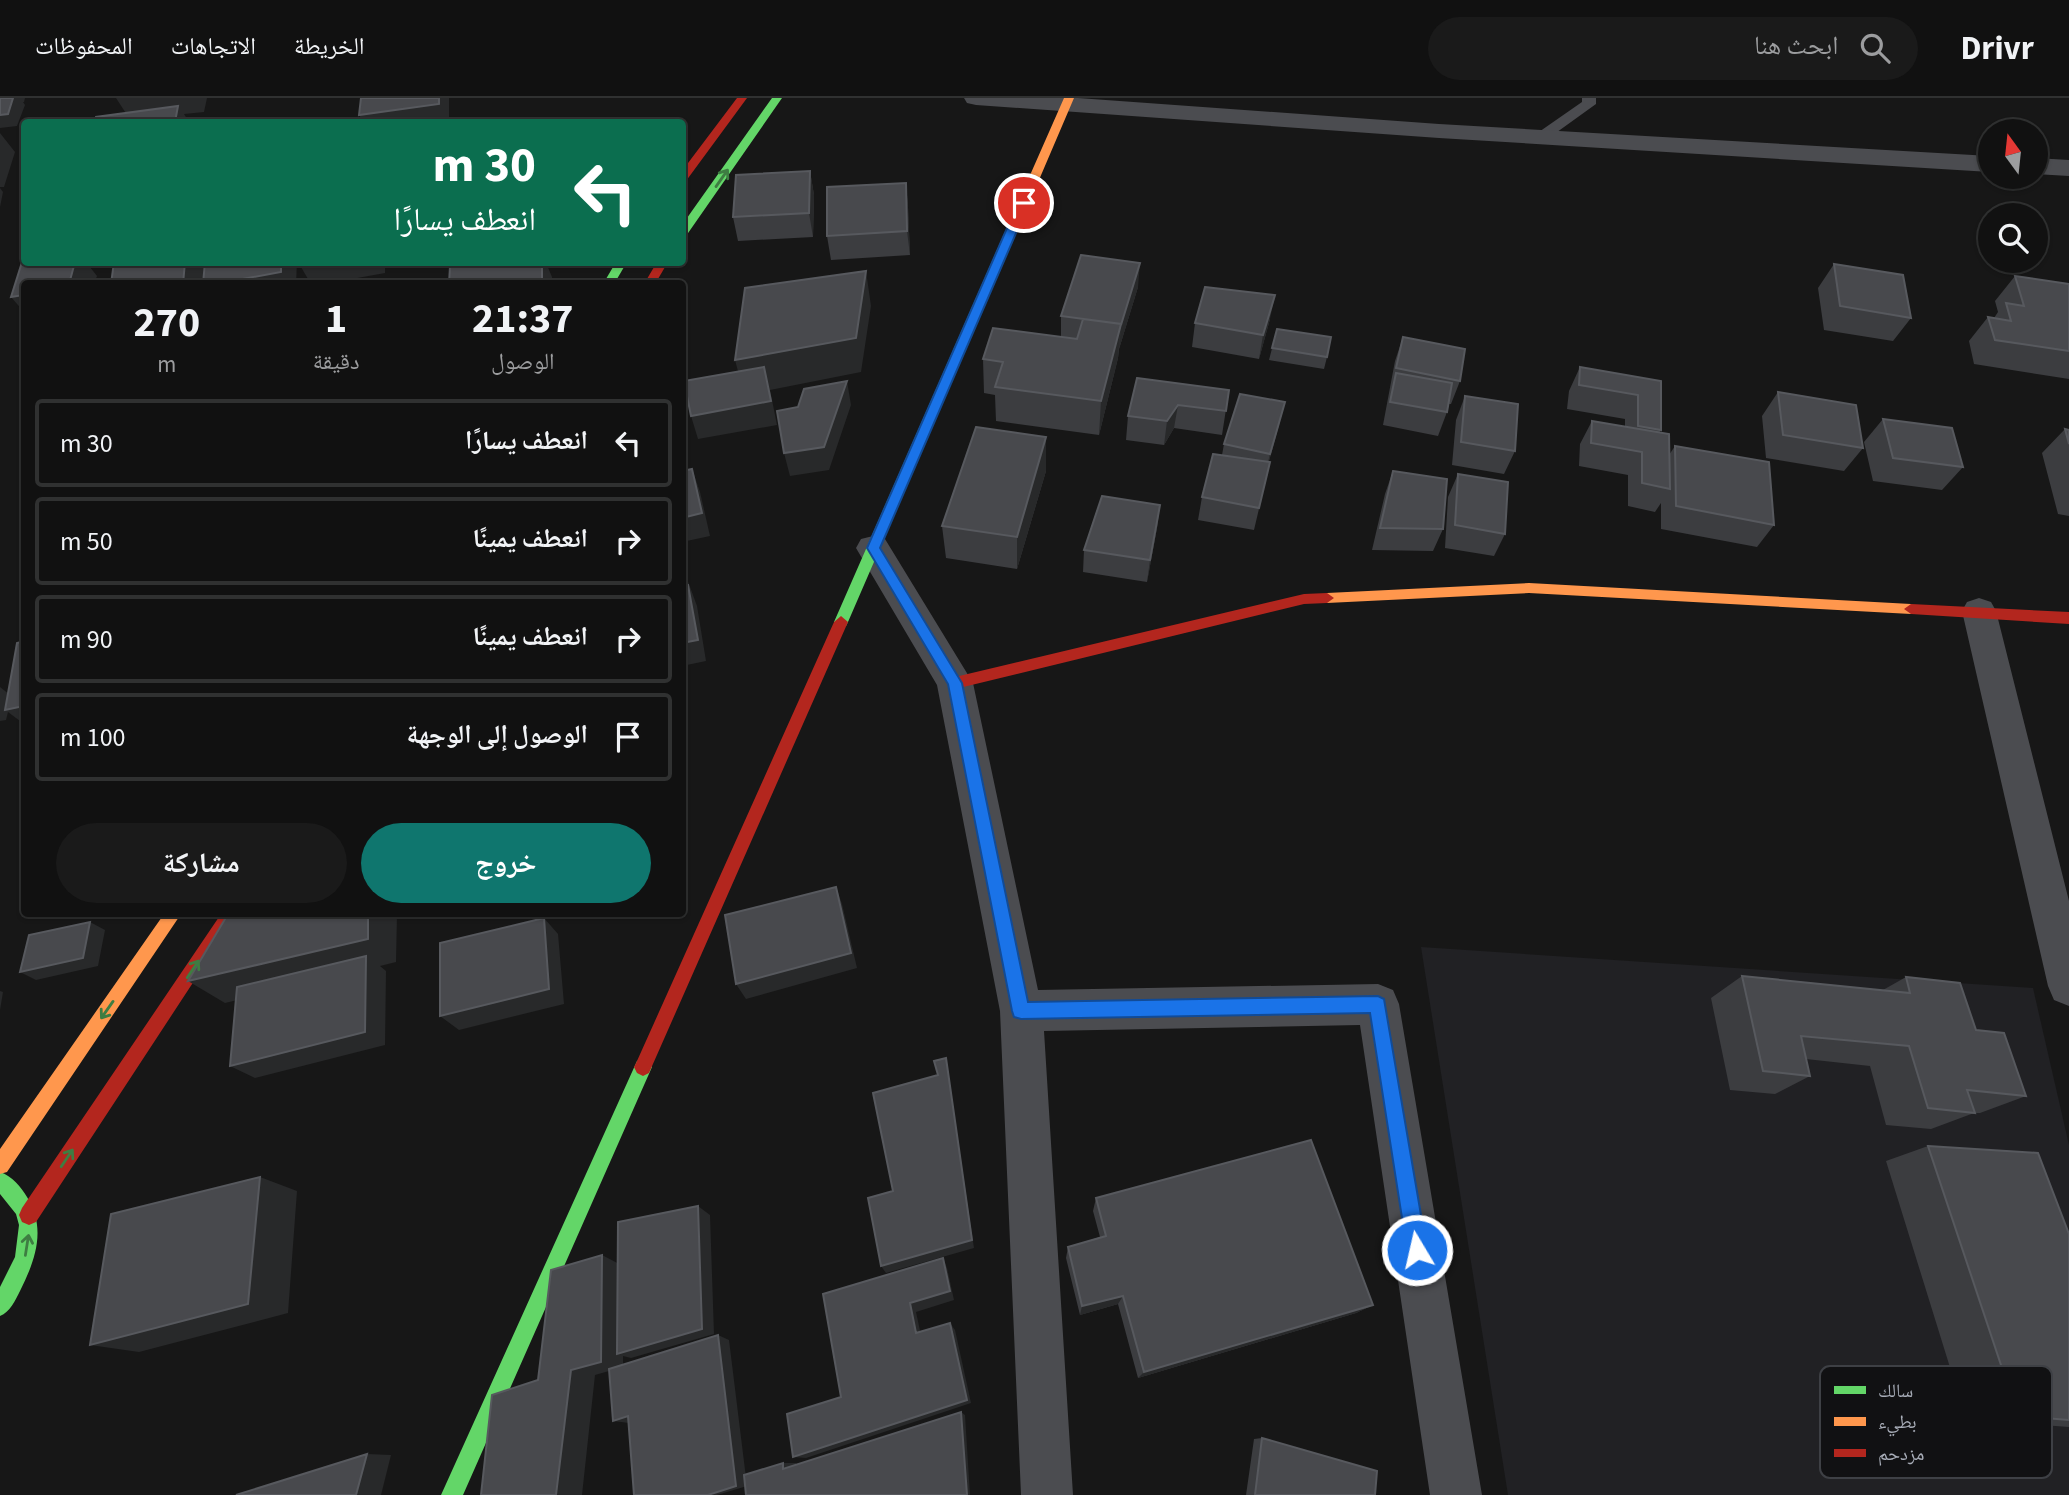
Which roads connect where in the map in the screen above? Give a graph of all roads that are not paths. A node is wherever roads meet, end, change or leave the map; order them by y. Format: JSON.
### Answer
{"nodes":[{"id":1,"x":742,"y":98,"type":"edge"},
{"id":2,"x":777,"y":98,"type":"edge"},
{"id":3,"x":976,"y":98,"type":"edge"},
{"id":4,"x":1589,"y":98,"type":"edge"},
{"id":5,"x":1068,"y":101,"type":"edge"},
{"id":6,"x":1541,"y":137,"type":"junction"},
{"id":7,"x":1978,"y":163,"type":"edge"},
{"id":8,"x":2048,"y":167,"type":"edge"},
{"id":9,"x":2069,"y":168,"type":"edge"},
{"id":10,"x":686,"y":174,"type":"edge"},
{"id":11,"x":686,"y":228,"type":"edge"},
{"id":12,"x":873,"y":548,"type":"junction"},
{"id":13,"x":1979,"y":611,"type":"junction"},
{"id":14,"x":2069,"y":618,"type":"edge"},
{"id":15,"x":955,"y":683,"type":"junction"},
{"id":16,"x":171,"y":917,"type":"edge"},
{"id":17,"x":228,"y":917,"type":"edge"},
{"id":18,"x":2069,"y":985,"type":"edge"},
{"id":19,"x":1021,"y":1011,"type":"junction"},
{"id":20,"x":0,"y":1165,"type":"edge"},
{"id":21,"x":0,"y":1181,"type":"edge"},
{"id":22,"x":29,"y":1215,"type":"junction"},
{"id":23,"x":0,"y":1306,"type":"edge"},
{"id":24,"x":452,"y":1495,"type":"edge"},
{"id":25,"x":1047,"y":1495,"type":"edge"},
{"id":26,"x":1456,"y":1495,"type":"edge"}],
"edges":[{"from":1,"to":10,"type":"street"},
{"from":11,"to":2,"type":"street","one_way":true},
{"from":3,"to":5,"type":"street"},
{"from":4,"to":6,"type":"lane"},
{"from":5,"to":6,"type":"street"},
{"from":5,"to":12,"type":"street"},
{"from":6,"to":7,"type":"street"},
{"from":8,"to":9,"type":"street"},
{"from":12,"to":15,"type":"street"},
{"from":12,"to":24,"type":"street"},
{"from":13,"to":14,"type":"street"},
{"from":13,"to":15,"type":"street"},
{"from":13,"to":18,"type":"street"},
{"from":15,"to":19,"type":"street"},
{"from":16,"to":20,"type":"street","one_way":true},
{"from":22,"to":17,"type":"street","one_way":true},
{"from":19,"to":25,"type":"street"},
{"from":19,"to":26,"type":"street"},
{"from":21,"to":22,"type":"street"},
{"from":23,"to":22,"type":"street","one_way":true}]}
